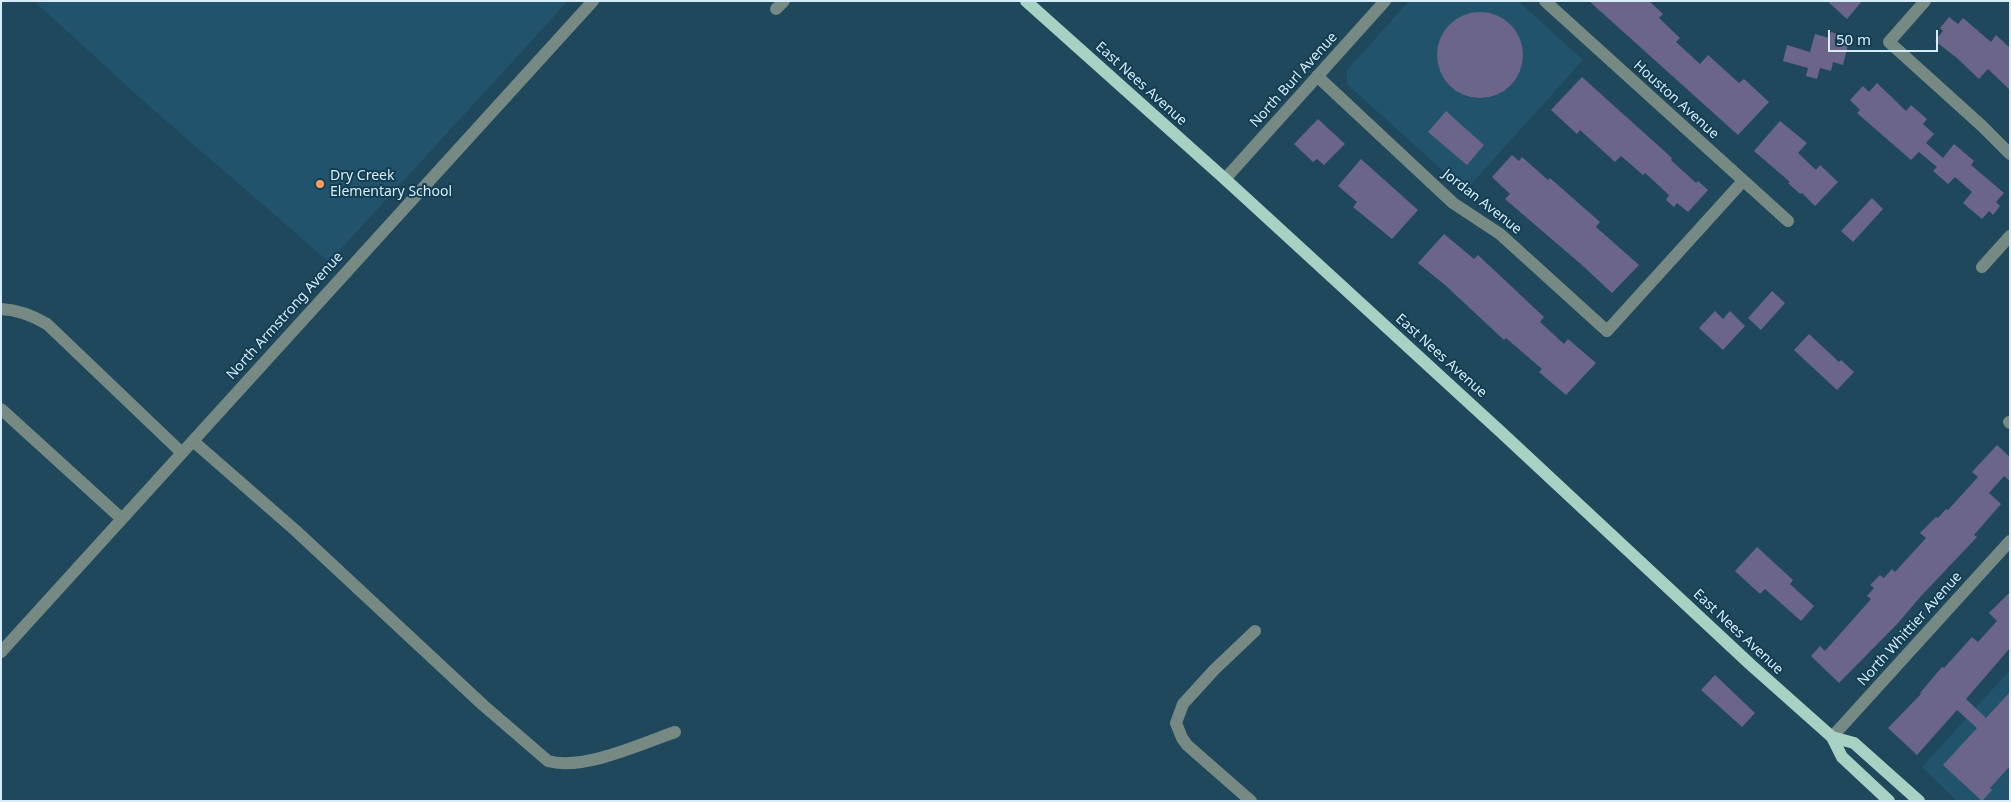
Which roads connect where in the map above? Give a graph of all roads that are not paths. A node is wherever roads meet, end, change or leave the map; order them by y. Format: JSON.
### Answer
{"nodes":[{"id":1,"x":593,"y":1,"type":"edge"},
{"id":2,"x":1026,"y":1,"type":"edge"},
{"id":3,"x":1385,"y":1,"type":"edge"},
{"id":4,"x":1544,"y":1,"type":"edge"},
{"id":5,"x":1925,"y":1,"type":"edge"},
{"id":6,"x":1317,"y":76,"type":"junction"},
{"id":7,"x":2010,"y":154,"type":"edge"},
{"id":8,"x":1225,"y":179,"type":"junction"},
{"id":9,"x":1743,"y":181,"type":"junction"},
{"id":10,"x":1788,"y":221,"type":"dead end"},
{"id":11,"x":2010,"y":236,"type":"edge"},
{"id":12,"x":1982,"y":267,"type":"dead end"},
{"id":13,"x":1,"y":309,"type":"edge"},
{"id":14,"x":1,"y":409,"type":"edge"},
{"id":15,"x":193,"y":441,"type":"junction"},
{"id":16,"x":182,"y":453,"type":"junction"},
{"id":17,"x":122,"y":519,"type":"junction"},
{"id":18,"x":2010,"y":541,"type":"edge"},
{"id":19,"x":1254,"y":631,"type":"dead end"},
{"id":20,"x":1,"y":652,"type":"edge"},
{"id":21,"x":675,"y":732,"type":"dead end"},
{"id":22,"x":1832,"y":737,"type":"junction"},
{"id":23,"x":1251,"y":801,"type":"edge"},
{"id":24,"x":1889,"y":801,"type":"edge"},
{"id":25,"x":1919,"y":801,"type":"edge"}],
"edges":[{"from":1,"to":15,"type":"street","name":"North Armstrong Avenue"},
{"from":2,"to":8,"type":"main road","name":"East Nees Avenue"},
{"from":3,"to":6,"type":"street","name":"North Burl Avenue"},
{"from":4,"to":9,"type":"street","name":"Houston Avenue"},
{"from":5,"to":7,"type":"street"},
{"from":6,"to":8,"type":"street","name":"North Burl Avenue"},
{"from":6,"to":9,"type":"street","name":"Jordan Avenue"},
{"from":8,"to":22,"type":"main road","name":"East Nees Avenue"},
{"from":9,"to":10,"type":"street","name":"Houston Avenue"},
{"from":11,"to":12,"type":"street"},
{"from":13,"to":16,"type":"street"},
{"from":14,"to":17,"type":"street"},
{"from":15,"to":16,"type":"street","name":"North Armstrong Avenue"},
{"from":15,"to":21,"type":"street"},
{"from":16,"to":17,"type":"street","name":"North Armstrong Avenue"},
{"from":17,"to":20,"type":"street","name":"North Armstrong Avenue"},
{"from":18,"to":22,"type":"street","name":"North Whittier Avenue"},
{"from":19,"to":23,"type":"street"},
{"from":22,"to":24,"type":"main road","name":"East Nees Avenue"},
{"from":22,"to":25,"type":"main road","name":"East Nees Avenue"}]}
